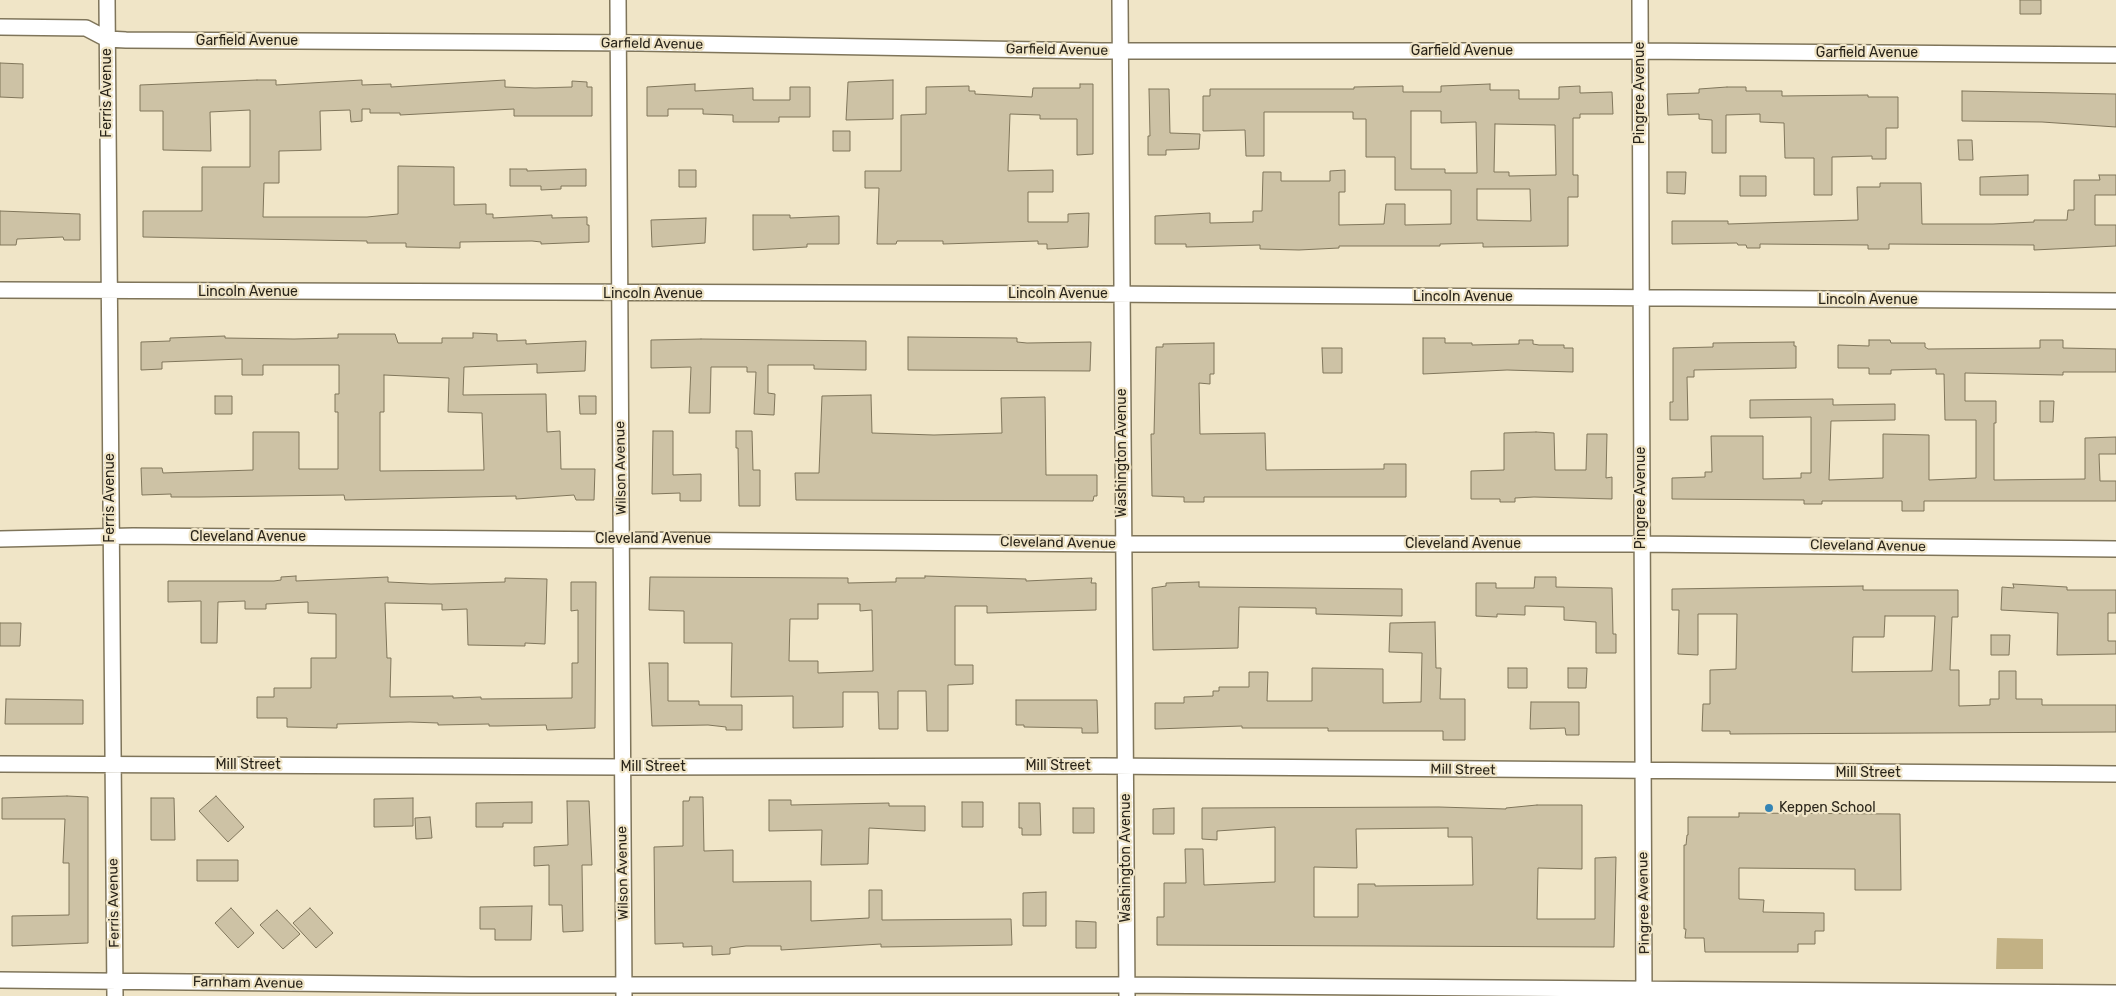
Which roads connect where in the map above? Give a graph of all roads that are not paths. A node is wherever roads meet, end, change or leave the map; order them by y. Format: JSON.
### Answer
{"nodes":[{"id":1,"x":107,"y":0,"type":"edge"},
{"id":2,"x":618,"y":0,"type":"edge"},
{"id":3,"x":1120,"y":0,"type":"edge"},
{"id":4,"x":1640,"y":0,"type":"edge"},
{"id":5,"x":0,"y":28,"type":"edge"},
{"id":6,"x":107,"y":39,"type":"junction"},
{"id":7,"x":618,"y":43,"type":"junction"},
{"id":8,"x":1120,"y":51,"type":"junction"},
{"id":9,"x":1640,"y":51,"type":"junction"},
{"id":10,"x":2116,"y":55,"type":"edge"},
{"id":11,"x":0,"y":290,"type":"edge"},
{"id":12,"x":108,"y":291,"type":"junction"},
{"id":13,"x":619,"y":294,"type":"junction"},
{"id":14,"x":1122,"y":295,"type":"junction"},
{"id":15,"x":1640,"y":299,"type":"junction"},
{"id":16,"x":2116,"y":301,"type":"edge"},
{"id":17,"x":110,"y":537,"type":"junction"},
{"id":18,"x":621,"y":539,"type":"junction"},
{"id":19,"x":0,"y":540,"type":"edge"},
{"id":20,"x":1123,"y":544,"type":"junction"},
{"id":21,"x":1641,"y":544,"type":"junction"},
{"id":22,"x":2116,"y":548,"type":"edge"},
{"id":23,"x":0,"y":764,"type":"edge"},
{"id":24,"x":112,"y":764,"type":"junction"},
{"id":25,"x":622,"y":767,"type":"junction"},
{"id":26,"x":1125,"y":767,"type":"junction"},
{"id":27,"x":1642,"y":772,"type":"junction"},
{"id":28,"x":2116,"y":774,"type":"edge"},
{"id":29,"x":0,"y":980,"type":"edge"},
{"id":30,"x":115,"y":989,"type":"edge"},
{"id":31,"x":1127,"y":990,"type":"edge"},
{"id":32,"x":624,"y":991,"type":"edge"},
{"id":33,"x":1644,"y":993,"type":"edge"},
{"id":34,"x":2116,"y":993,"type":"edge"}],
"edges":[{"from":1,"to":6,"type":"street","name":"Ferris Avenue"},
{"from":2,"to":7,"type":"street","name":"Wilson Avenue"},
{"from":3,"to":8,"type":"street","name":"Washington Avenue"},
{"from":4,"to":9,"type":"street","name":"Pingree Avenue"},
{"from":5,"to":6,"type":"street","name":"Garfield Avenue"},
{"from":6,"to":7,"type":"street","name":"Garfield Avenue"},
{"from":6,"to":12,"type":"street","name":"Ferris Avenue"},
{"from":7,"to":8,"type":"street","name":"Garfield Avenue"},
{"from":7,"to":13,"type":"street","name":"Wilson Avenue"},
{"from":8,"to":9,"type":"street","name":"Garfield Avenue"},
{"from":8,"to":14,"type":"street","name":"Washington Avenue"},
{"from":9,"to":10,"type":"street","name":"Garfield Avenue"},
{"from":9,"to":15,"type":"street","name":"Pingree Avenue"},
{"from":11,"to":12,"type":"street","name":"Lincoln Avenue"},
{"from":12,"to":13,"type":"street","name":"Lincoln Avenue"},
{"from":12,"to":17,"type":"street","name":"Ferris Avenue"},
{"from":13,"to":14,"type":"street","name":"Lincoln Avenue"},
{"from":13,"to":18,"type":"street","name":"Wilson Avenue"},
{"from":14,"to":15,"type":"street","name":"Lincoln Avenue"},
{"from":14,"to":20,"type":"street","name":"Washington Avenue"},
{"from":15,"to":16,"type":"street","name":"Lincoln Avenue"},
{"from":15,"to":21,"type":"street","name":"Pingree Avenue"},
{"from":17,"to":18,"type":"street","name":"Cleveland Avenue"},
{"from":17,"to":19,"type":"street","name":"Cleveland Avenue"},
{"from":17,"to":24,"type":"street","name":"Ferris Avenue"},
{"from":18,"to":20,"type":"street","name":"Cleveland Avenue"},
{"from":18,"to":25,"type":"street","name":"Wilson Avenue"},
{"from":20,"to":21,"type":"street","name":"Cleveland Avenue"},
{"from":20,"to":26,"type":"street","name":"Washington Avenue"},
{"from":21,"to":22,"type":"street","name":"Cleveland Avenue"},
{"from":21,"to":27,"type":"street","name":"Pingree Avenue"},
{"from":23,"to":24,"type":"street","name":"Mill Street"},
{"from":24,"to":25,"type":"street","name":"Mill Street"},
{"from":24,"to":30,"type":"street","name":"Ferris Avenue"},
{"from":25,"to":26,"type":"street","name":"Mill Street"},
{"from":25,"to":32,"type":"street","name":"Wilson Avenue"},
{"from":26,"to":27,"type":"street","name":"Mill Street"},
{"from":26,"to":31,"type":"street","name":"Washington Avenue"},
{"from":27,"to":28,"type":"street","name":"Mill Street"},
{"from":27,"to":33,"type":"street","name":"Pingree Avenue"},
{"from":29,"to":30,"type":"street","name":"Farnham Avenue"},
{"from":30,"to":32,"type":"street","name":"Farnham Avenue"},
{"from":31,"to":32,"type":"street","name":"Farnham Avenue"},
{"from":31,"to":33,"type":"street","name":"Farnham Avenue"},
{"from":33,"to":34,"type":"street","name":"Farnham Avenue"}]}
